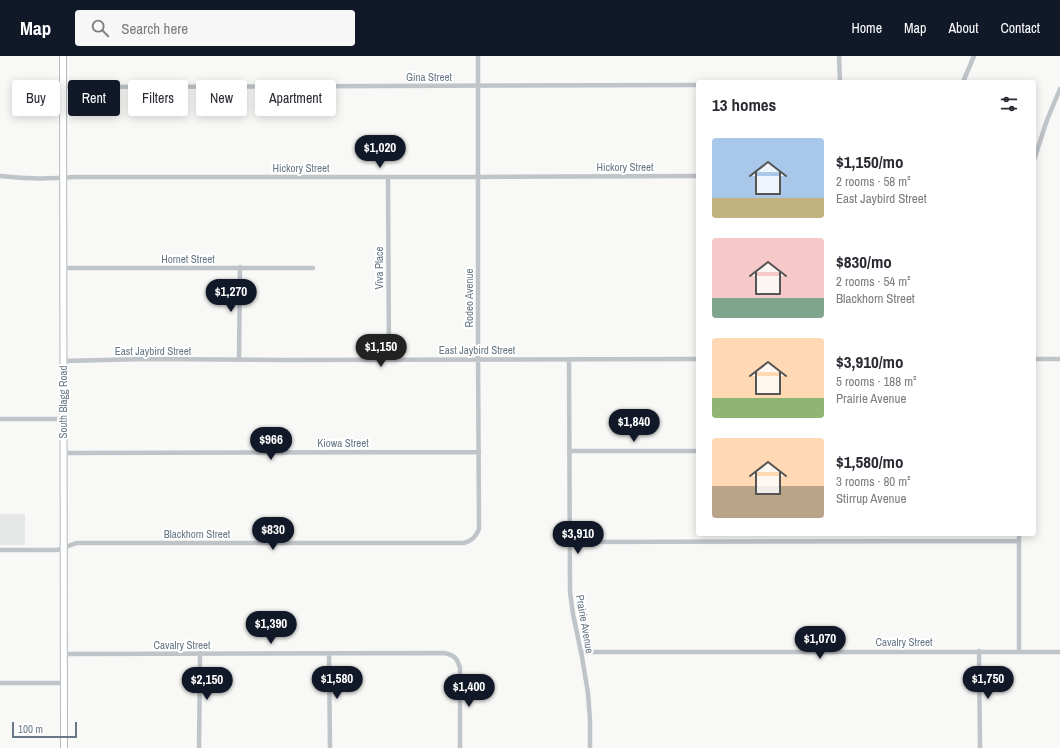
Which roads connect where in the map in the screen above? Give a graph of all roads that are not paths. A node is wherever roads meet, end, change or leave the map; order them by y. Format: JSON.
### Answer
{"nodes":[{"id":1,"x":63,"y":56,"type":"edge"},
{"id":2,"x":478,"y":56,"type":"edge"},
{"id":3,"x":839,"y":56,"type":"edge"},
{"id":4,"x":974,"y":56,"type":"edge"},
{"id":5,"x":840,"y":80,"type":"edge"},
{"id":6,"x":964,"y":80,"type":"edge"},
{"id":7,"x":696,"y":85,"type":"edge"},
{"id":8,"x":478,"y":86,"type":"junction"},
{"id":9,"x":63,"y":87,"type":"junction"},
{"id":10,"x":1060,"y":89,"type":"edge"},
{"id":11,"x":1036,"y":154,"type":"edge"},
{"id":12,"x":0,"y":176,"type":"edge"},
{"id":13,"x":696,"y":176,"type":"edge"},
{"id":14,"x":388,"y":177,"type":"junction"},
{"id":15,"x":478,"y":177,"type":"junction"},
{"id":16,"x":62,"y":178,"type":"junction"},
{"id":17,"x":63,"y":268,"type":"junction"},
{"id":18,"x":240,"y":268,"type":"junction"},
{"id":19,"x":313,"y":268,"type":"dead end"},
{"id":20,"x":696,"y":359,"type":"edge"},
{"id":21,"x":1036,"y":359,"type":"edge"},
{"id":22,"x":239,"y":360,"type":"junction"},
{"id":23,"x":389,"y":360,"type":"junction"},
{"id":24,"x":478,"y":360,"type":"junction"},
{"id":25,"x":569,"y":360,"type":"junction"},
{"id":26,"x":1060,"y":360,"type":"edge"},
{"id":27,"x":63,"y":361,"type":"junction"},
{"id":28,"x":0,"y":419,"type":"edge"},
{"id":29,"x":63,"y":419,"type":"junction"},
{"id":30,"x":569,"y":451,"type":"junction"},
{"id":31,"x":696,"y":451,"type":"edge"},
{"id":32,"x":479,"y":452,"type":"junction"},
{"id":33,"x":64,"y":453,"type":"junction"},
{"id":34,"x":1019,"y":536,"type":"edge"},
{"id":35,"x":474,"y":539,"type":"joint"},
{"id":36,"x":1019,"y":541,"type":"junction"},
{"id":37,"x":570,"y":542,"type":"junction"},
{"id":38,"x":64,"y":549,"type":"junction"},
{"id":39,"x":0,"y":550,"type":"edge"},
{"id":40,"x":580,"y":652,"type":"junction"},
{"id":41,"x":979,"y":652,"type":"junction"},
{"id":42,"x":1019,"y":652,"type":"junction"},
{"id":43,"x":1060,"y":652,"type":"edge"},
{"id":44,"x":329,"y":653,"type":"junction"},
{"id":45,"x":64,"y":654,"type":"junction"},
{"id":46,"x":200,"y":654,"type":"junction"},
{"id":47,"x":0,"y":682,"type":"edge"},
{"id":48,"x":63,"y":683,"type":"junction"},
{"id":49,"x":64,"y":748,"type":"edge"},
{"id":50,"x":199,"y":748,"type":"edge"},
{"id":51,"x":330,"y":748,"type":"edge"},
{"id":52,"x":460,"y":748,"type":"edge"},
{"id":53,"x":590,"y":748,"type":"edge"},
{"id":54,"x":980,"y":748,"type":"edge"}],
"edges":[{"from":1,"to":9,"type":"main road","name":"South Blagg Road"},
{"from":2,"to":8,"type":"street","name":"Rodeo Avenue"},
{"from":3,"to":5,"type":"street"},
{"from":4,"to":6,"type":"street"},
{"from":7,"to":8,"type":"street","name":"Gina Street"},
{"from":8,"to":9,"type":"street","name":"Gina Street"},
{"from":8,"to":15,"type":"street","name":"Rodeo Avenue"},
{"from":9,"to":16,"type":"main road","name":"South Blagg Road"},
{"from":10,"to":11,"type":"street"},
{"from":12,"to":16,"type":"street","name":"Hickory Street"},
{"from":13,"to":15,"type":"street","name":"Hickory Street"},
{"from":14,"to":15,"type":"street","name":"Hickory Street"},
{"from":14,"to":16,"type":"street","name":"Hickory Street"},
{"from":14,"to":23,"type":"street","name":"Viva Place"},
{"from":15,"to":24,"type":"street","name":"Rodeo Avenue"},
{"from":16,"to":17,"type":"main road","name":"South Blagg Road"},
{"from":17,"to":18,"type":"street","name":"Hornet Street"},
{"from":17,"to":27,"type":"main road","name":"South Blagg Road"},
{"from":18,"to":19,"type":"street","name":"Hornet Street"},
{"from":18,"to":22,"type":"street"},
{"from":20,"to":25,"type":"street","name":"East Jaybird Street"},
{"from":21,"to":26,"type":"street"},
{"from":22,"to":23,"type":"street","name":"East Jaybird Street"},
{"from":22,"to":27,"type":"street","name":"East Jaybird Street"},
{"from":23,"to":24,"type":"street","name":"East Jaybird Street"},
{"from":24,"to":25,"type":"street","name":"East Jaybird Street"},
{"from":24,"to":32,"type":"street","name":"Rodeo Avenue"},
{"from":25,"to":30,"type":"street","name":"Prairie Avenue"},
{"from":27,"to":29,"type":"main road","name":"South Blagg Road"},
{"from":28,"to":29,"type":"street"},
{"from":29,"to":33,"type":"main road","name":"South Blagg Road"},
{"from":30,"to":31,"type":"street"},
{"from":30,"to":37,"type":"street","name":"Prairie Avenue"},
{"from":32,"to":33,"type":"street","name":"Kiowa Street"},
{"from":32,"to":35,"type":"street","name":"Rodeo Avenue"},
{"from":33,"to":38,"type":"main road","name":"South Blagg Road"},
{"from":34,"to":36,"type":"street"},
{"from":35,"to":38,"type":"street","name":"Blackhorn Street"},
{"from":36,"to":37,"type":"street"},
{"from":36,"to":42,"type":"street"},
{"from":37,"to":40,"type":"street","name":"Prairie Avenue"},
{"from":38,"to":39,"type":"street","name":"Blackhorn Street"},
{"from":38,"to":45,"type":"main road","name":"South Blagg Road"},
{"from":40,"to":41,"type":"street","name":"Cavalry Street"},
{"from":40,"to":53,"type":"street","name":"Prairie Avenue"},
{"from":41,"to":42,"type":"street","name":"Cavalry Street"},
{"from":41,"to":54,"type":"street"},
{"from":42,"to":43,"type":"street","name":"Cavalry Street"},
{"from":44,"to":46,"type":"street","name":"Cavalry Street"},
{"from":44,"to":51,"type":"street"},
{"from":44,"to":52,"type":"street","name":"Cavalry Street"},
{"from":45,"to":46,"type":"street","name":"Cavalry Street"},
{"from":45,"to":48,"type":"main road","name":"South Blagg Road"},
{"from":46,"to":50,"type":"street"},
{"from":47,"to":48,"type":"street"},
{"from":48,"to":49,"type":"main road","name":"South Blagg Road"}]}
